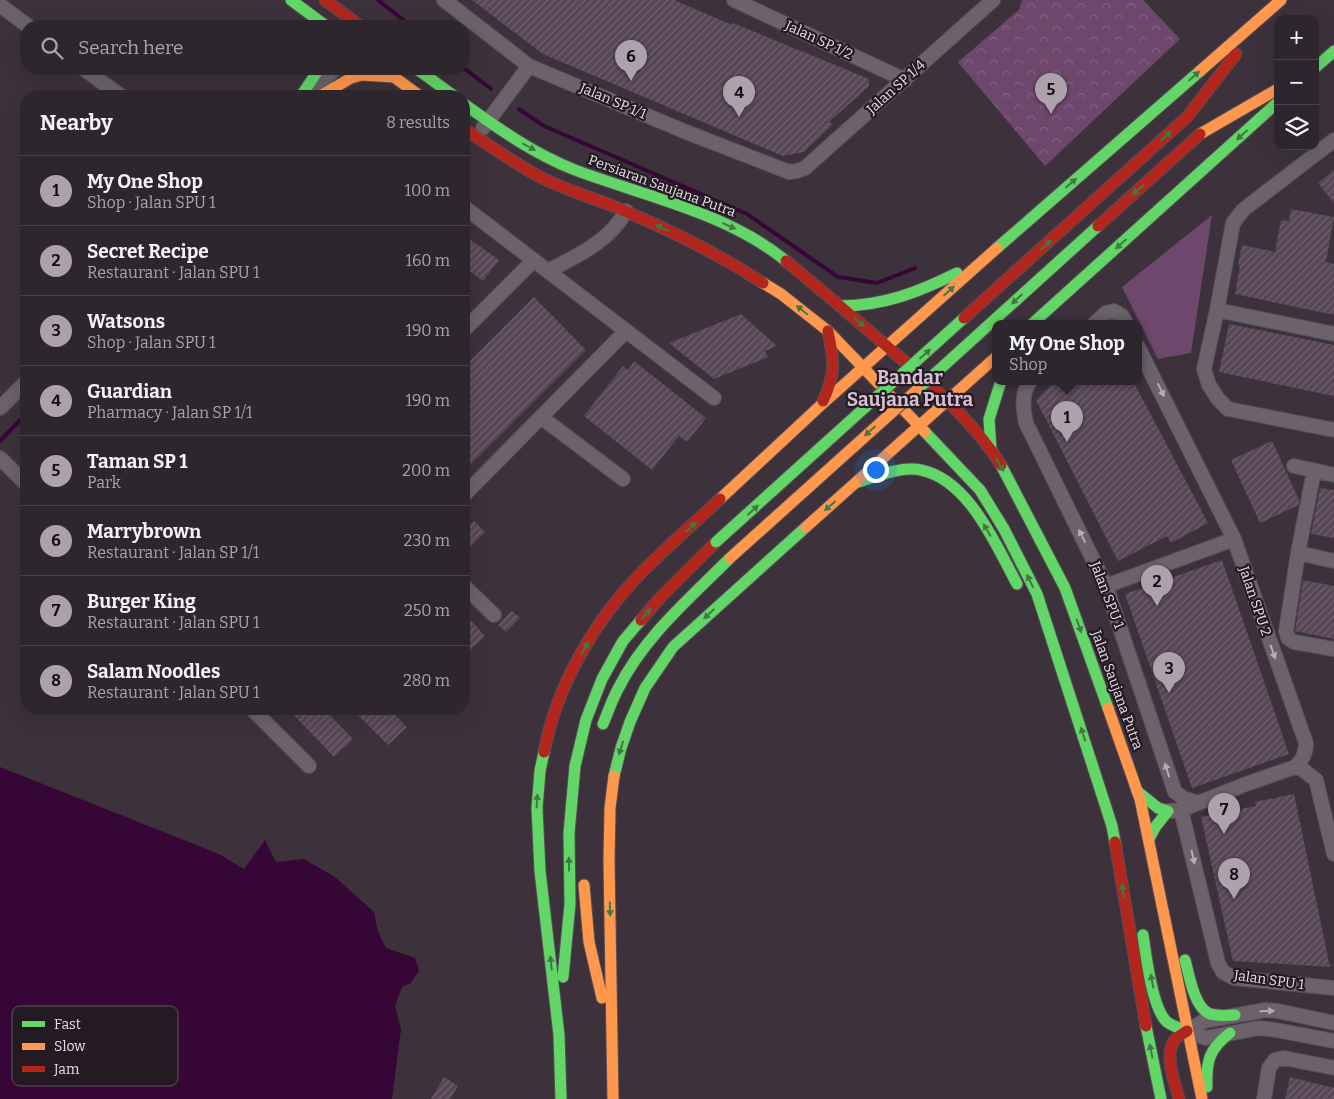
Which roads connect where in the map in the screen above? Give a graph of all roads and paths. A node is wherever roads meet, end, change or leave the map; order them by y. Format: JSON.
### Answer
{"nodes":[{"id":1,"x":292,"y":0,"type":"edge"},
{"id":2,"x":325,"y":0,"type":"edge"},
{"id":3,"x":444,"y":0,"type":"edge"},
{"id":4,"x":734,"y":0,"type":"edge"},
{"id":5,"x":993,"y":0,"type":"edge"},
{"id":6,"x":1281,"y":0,"type":"edge"},
{"id":7,"x":0,"y":5,"type":"edge"},
{"id":8,"x":1271,"y":9,"type":"junction"},
{"id":9,"x":20,"y":20,"type":"edge"},
{"id":10,"x":315,"y":20,"type":"edge"},
{"id":11,"x":352,"y":20,"type":"edge"},
{"id":12,"x":470,"y":20,"type":"edge"},
{"id":13,"x":470,"y":20,"type":"edge"},
{"id":14,"x":1334,"y":51,"type":"edge"},
{"id":15,"x":1319,"y":65,"type":"edge"},
{"id":16,"x":529,"y":66,"type":"junction"},
{"id":17,"x":92,"y":75,"type":"edge"},
{"id":18,"x":315,"y":75,"type":"edge"},
{"id":19,"x":329,"y":75,"type":"edge"},
{"id":20,"x":362,"y":75,"type":"edge"},
{"id":21,"x":362,"y":75,"type":"edge"},
{"id":22,"x":391,"y":75,"type":"edge"},
{"id":23,"x":425,"y":75,"type":"edge"},
{"id":24,"x":394,"y":77,"type":"junction"},
{"id":25,"x":905,"y":80,"type":"junction"},
{"id":26,"x":113,"y":90,"type":"edge"},
{"id":27,"x":305,"y":90,"type":"edge"},
{"id":28,"x":315,"y":90,"type":"edge"},
{"id":29,"x":330,"y":90,"type":"edge"},
{"id":30,"x":412,"y":90,"type":"edge"},
{"id":31,"x":446,"y":90,"type":"edge"},
{"id":32,"x":1274,"y":91,"type":"edge"},
{"id":33,"x":1275,"y":105,"type":"edge"},
{"id":34,"x":470,"y":108,"type":"edge"},
{"id":35,"x":488,"y":121,"type":"junction"},
{"id":36,"x":470,"y":134,"type":"edge"},
{"id":37,"x":476,"y":138,"type":"junction"},
{"id":38,"x":1334,"y":140,"type":"edge"},
{"id":39,"x":798,"y":171,"type":"joint"},
{"id":40,"x":626,"y":211,"type":"junction"},
{"id":41,"x":470,"y":212,"type":"edge"},
{"id":42,"x":989,"y":255,"type":"junction"},
{"id":43,"x":534,"y":260,"type":"junction"},
{"id":44,"x":548,"y":271,"type":"junction"},
{"id":45,"x":840,"y":306,"type":"junction"},
{"id":46,"x":1217,"y":310,"type":"junction"},
{"id":47,"x":994,"y":320,"type":"edge"},
{"id":48,"x":1036,"y":320,"type":"edge"},
{"id":49,"x":1098,"y":320,"type":"edge"},
{"id":50,"x":1124,"y":320,"type":"edge"},
{"id":51,"x":992,"y":322,"type":"edge"},
{"id":52,"x":470,"y":324,"type":"edge"},
{"id":53,"x":626,"y":331,"type":"junction"},
{"id":54,"x":828,"y":331,"type":"junction"},
{"id":55,"x":1334,"y":334,"type":"edge"},
{"id":56,"x":887,"y":346,"type":"junction"},
{"id":57,"x":1142,"y":355,"type":"edge"},
{"id":58,"x":992,"y":361,"type":"edge"},
{"id":59,"x":862,"y":368,"type":"junction"},
{"id":60,"x":1001,"y":385,"type":"edge"},
{"id":61,"x":1028,"y":385,"type":"edge"},
{"id":62,"x":20,"y":388,"type":"edge"},
{"id":63,"x":714,"y":398,"type":"dead end"},
{"id":64,"x":947,"y":400,"type":"junction"},
{"id":65,"x":821,"y":405,"type":"junction"},
{"id":66,"x":0,"y":408,"type":"edge"},
{"id":67,"x":541,"y":417,"type":"junction"},
{"id":68,"x":918,"y":426,"type":"junction"},
{"id":69,"x":1334,"y":430,"type":"edge"},
{"id":70,"x":990,"y":449,"type":"junction"},
{"id":71,"x":0,"y":458,"type":"edge"},
{"id":72,"x":1294,"y":466,"type":"dead end"},
{"id":73,"x":1314,"y":471,"type":"junction"},
{"id":74,"x":1334,"y":475,"type":"edge"},
{"id":75,"x":20,"y":478,"type":"edge"},
{"id":76,"x":623,"y":479,"type":"dead end"},
{"id":77,"x":857,"y":482,"type":"junction"},
{"id":78,"x":470,"y":489,"type":"edge"},
{"id":79,"x":1234,"y":540,"type":"junction"},
{"id":80,"x":1298,"y":553,"type":"junction"},
{"id":81,"x":1334,"y":561,"type":"edge"},
{"id":82,"x":1106,"y":586,"type":"junction"},
{"id":83,"x":470,"y":592,"type":"edge"},
{"id":84,"x":494,"y":616,"type":"dead end"},
{"id":85,"x":1050,"y":630,"type":"junction"},
{"id":86,"x":1334,"y":650,"type":"edge"},
{"id":87,"x":258,"y":715,"type":"edge"},
{"id":88,"x":598,"y":738,"type":"dead end"},
{"id":89,"x":309,"y":766,"type":"dead end"},
{"id":90,"x":1295,"y":767,"type":"junction"},
{"id":91,"x":1138,"y":791,"type":"junction"},
{"id":92,"x":1175,"y":792,"type":"junction"},
{"id":93,"x":1198,"y":803,"type":"junction"},
{"id":94,"x":1173,"y":810,"type":"junction"},
{"id":95,"x":1112,"y":826,"type":"junction"},
{"id":96,"x":1149,"y":839,"type":"junction"},
{"id":97,"x":1153,"y":853,"type":"junction"},
{"id":98,"x":1334,"y":854,"type":"edge"},
{"id":99,"x":584,"y":871,"type":"dead end"},
{"id":100,"x":1132,"y":872,"type":"dead end"},
{"id":101,"x":1141,"y":921,"type":"dead end"},
{"id":102,"x":1334,"y":988,"type":"edge"},
{"id":103,"x":1235,"y":1015,"type":"junction"},
{"id":104,"x":1334,"y":1024,"type":"edge"},
{"id":105,"x":1187,"y":1031,"type":"junction"},
{"id":106,"x":559,"y":1034,"type":"junction"},
{"id":107,"x":1230,"y":1034,"type":"junction"},
{"id":108,"x":611,"y":1037,"type":"junction"},
{"id":109,"x":1334,"y":1041,"type":"edge"},
{"id":110,"x":1334,"y":1068,"type":"edge"},
{"id":111,"x":561,"y":1099,"type":"edge"},
{"id":112,"x":613,"y":1099,"type":"edge"},
{"id":113,"x":1161,"y":1099,"type":"edge"},
{"id":114,"x":1179,"y":1099,"type":"edge"},
{"id":115,"x":1202,"y":1099,"type":"edge"},
{"id":116,"x":1208,"y":1099,"type":"edge"},
{"id":117,"x":1264,"y":1099,"type":"edge"}],
"edges":[{"from":1,"to":10,"type":"main road"},
{"from":2,"to":11,"type":"main road"},
{"from":3,"to":12,"type":"street","name":"Jalan SP 1/1"},
{"from":4,"to":25,"type":"street","name":"Jalan SP 1/2"},
{"from":5,"to":25,"type":"street","name":"Jalan SP 1/4"},
{"from":6,"to":8,"type":"main road"},
{"from":7,"to":9,"type":"street"},
{"from":42,"to":8,"type":"main road","one_way":true},
{"from":106,"to":8,"type":"main road","one_way":true,"bridge":true},
{"from":13,"to":16,"type":"street","name":"Jalan SP 1/1"},
{"from":14,"to":15,"type":"main road"},
{"from":16,"to":35,"type":"street"},
{"from":16,"to":39,"type":"street","name":"Jalan SP 1/1"},
{"from":17,"to":26,"type":"street"},
{"from":18,"to":27,"type":"main road"},
{"from":19,"to":28,"type":"street"},
{"from":20,"to":24,"type":"main road"},
{"from":21,"to":29,"type":"main road"},
{"from":22,"to":24,"type":"main road"},
{"from":23,"to":31,"type":"main road"},
{"from":24,"to":30,"type":"main road"},
{"from":25,"to":39,"type":"street","name":"Jalan SP 1/4"},
{"from":32,"to":47,"type":"main road","one_way":true,"bridge":true},
{"from":33,"to":48,"type":"main road","one_way":true},
{"from":34,"to":35,"type":"main road","name":"Persiaran Saujana Putra"},
{"from":35,"to":37,"type":"street"},
{"from":35,"to":45,"type":"main road","name":"Persiaran Saujana Putra","one_way":true},
{"from":36,"to":37,"type":"main road"},
{"from":37,"to":40,"type":"main road"},
{"from":38,"to":46,"type":"street"},
{"from":40,"to":44,"type":"street"},
{"from":54,"to":40,"type":"main road","one_way":true},
{"from":41,"to":43,"type":"street"},
{"from":42,"to":45,"type":"main road"},
{"from":56,"to":42,"type":"main road","one_way":true},
{"from":43,"to":44,"type":"street"},
{"from":43,"to":52,"type":"street"},
{"from":44,"to":53,"type":"street"},
{"from":45,"to":56,"type":"main road","name":"Persiaran Saujana Putra","one_way":true},
{"from":46,"to":55,"type":"street"},
{"from":46,"to":69,"type":"street"},
{"from":49,"to":50,"type":"street"},
{"from":51,"to":88,"type":"main road","one_way":true,"bridge":true},
{"from":53,"to":63,"type":"street"},
{"from":53,"to":67,"type":"street"},
{"from":54,"to":59,"type":"main road"},
{"from":54,"to":65,"type":"main road"},
{"from":56,"to":59,"type":"main road"},
{"from":56,"to":64,"type":"main road","name":"Jalan Saujana Putra"},
{"from":57,"to":79,"type":"street","name":"Jalan SPU 2","one_way":true},
{"from":58,"to":64,"type":"main road"},
{"from":59,"to":65,"type":"main road"},
{"from":59,"to":68,"type":"main road"},
{"from":60,"to":70,"type":"main road"},
{"from":82,"to":61,"type":"street","name":"Jalan SPU 1","one_way":true},
{"from":62,"to":66,"type":"street"},
{"from":64,"to":68,"type":"main road"},
{"from":64,"to":70,"type":"main road","name":"Jalan Saujana Putra"},
{"from":106,"to":65,"type":"main road","one_way":true},
{"from":67,"to":76,"type":"street"},
{"from":67,"to":78,"type":"street"},
{"from":68,"to":77,"type":"main road"},
{"from":85,"to":68,"type":"main road","one_way":true},
{"from":70,"to":91,"type":"main road","name":"Jalan Saujana Putra","one_way":true},
{"from":71,"to":75,"type":"street"},
{"from":72,"to":73,"type":"street"},
{"from":73,"to":74,"type":"street"},
{"from":73,"to":80,"type":"street","name":"Jalan SPU 2"},
{"from":85,"to":77,"type":"main road","one_way":true},
{"from":77,"to":108,"type":"main road","one_way":true},
{"from":79,"to":82,"type":"street"},
{"from":79,"to":90,"type":"street","name":"Jalan SPU 2","one_way":true},
{"from":80,"to":81,"type":"street"},
{"from":80,"to":86,"type":"street","name":"Jalan SPU 2"},
{"from":92,"to":82,"type":"street","name":"Jalan SPU 1","one_way":true},
{"from":83,"to":84,"type":"street"},
{"from":95,"to":85,"type":"main road","one_way":true},
{"from":87,"to":89,"type":"street"},
{"from":90,"to":93,"type":"street"},
{"from":90,"to":98,"type":"street"},
{"from":91,"to":94,"type":"main road"},
{"from":91,"to":96,"type":"main road","name":"Jalan Saujana Putra"},
{"from":92,"to":93,"type":"street"},
{"from":92,"to":94,"type":"street"},
{"from":93,"to":94,"type":"street"},
{"from":94,"to":96,"type":"main road"},
{"from":94,"to":102,"type":"street","name":"Jalan SPU 1","one_way":true},
{"from":95,"to":100,"type":"main road"},
{"from":113,"to":95,"type":"main road","one_way":true},
{"from":96,"to":97,"type":"main road","name":"Jalan Saujana Putra"},
{"from":97,"to":103,"type":"main road"},
{"from":97,"to":105,"type":"main road","name":"Jalan Saujana Putra"},
{"from":99,"to":108,"type":"main road"},
{"from":105,"to":101,"type":"main road","one_way":true},
{"from":103,"to":104,"type":"street","one_way":true},
{"from":103,"to":105,"type":"street"},
{"from":105,"to":107,"type":"street"},
{"from":105,"to":114,"type":"main road"},
{"from":105,"to":115,"type":"main road","name":"Jalan Saujana Putra"},
{"from":106,"to":111,"type":"main road"},
{"from":107,"to":109,"type":"street"},
{"from":107,"to":116,"type":"main road"},
{"from":108,"to":112,"type":"main road"},
{"from":110,"to":117,"type":"street"}]}
